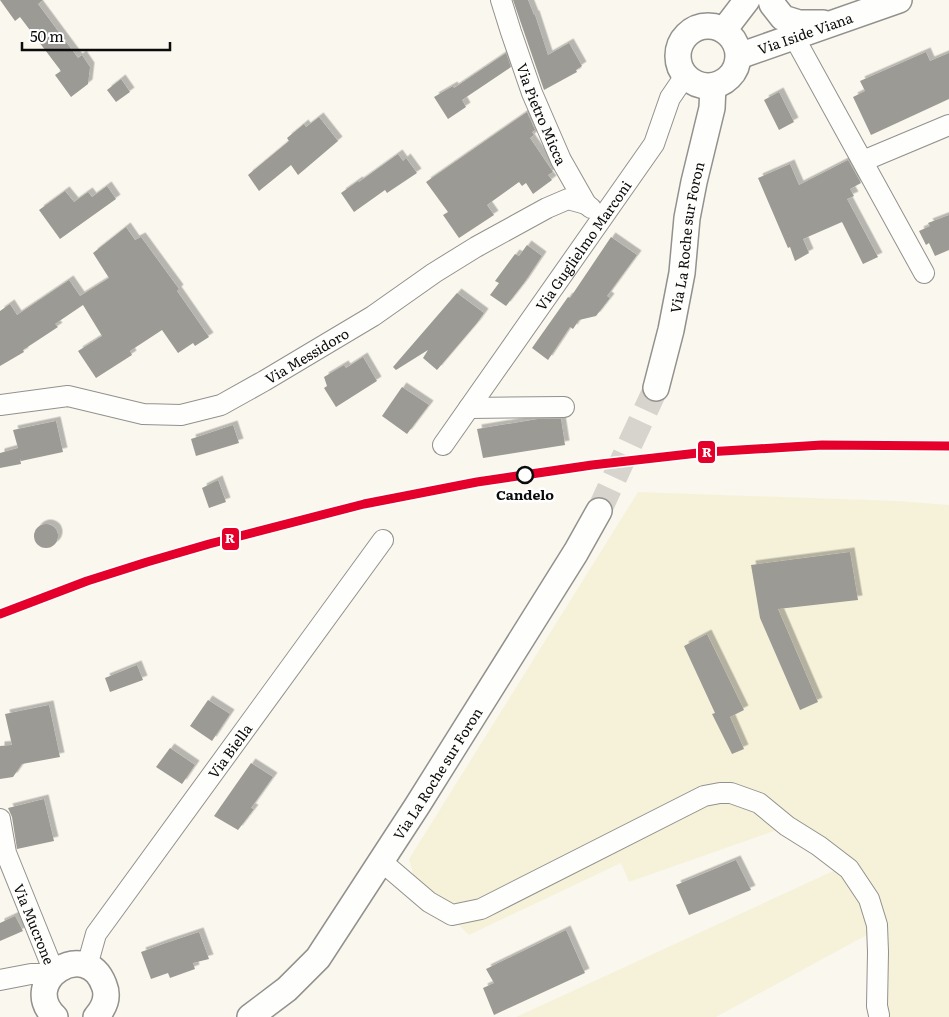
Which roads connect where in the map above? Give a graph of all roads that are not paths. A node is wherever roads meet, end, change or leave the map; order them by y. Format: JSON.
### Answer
{"nodes":[{"id":1,"x":501,"y":0,"type":"edge"},
{"id":2,"x":747,"y":0,"type":"edge"},
{"id":3,"x":770,"y":0,"type":"edge"},
{"id":4,"x":899,"y":0,"type":"edge"},
{"id":5,"x":838,"y":22,"type":"junction"},
{"id":6,"x":724,"y":30,"type":"junction"},
{"id":7,"x":794,"y":38,"type":"junction"},
{"id":8,"x":739,"y":56,"type":"junction"},
{"id":9,"x":685,"y":76,"type":"junction"},
{"id":10,"x":713,"y":86,"type":"junction"},
{"id":11,"x":949,"y":125,"type":"edge"},
{"id":12,"x":863,"y":161,"type":"junction"},
{"id":13,"x":586,"y":204,"type":"junction"},
{"id":14,"x":602,"y":217,"type":"junction"},
{"id":15,"x":924,"y":273,"type":"dead end"},
{"id":16,"x":656,"y":388,"type":"tunnel mouth"},
{"id":17,"x":0,"y":405,"type":"edge"},
{"id":18,"x":564,"y":407,"type":"dead end"},
{"id":19,"x":469,"y":408,"type":"junction"},
{"id":20,"x":444,"y":445,"type":"dead end"},
{"id":21,"x":599,"y":511,"type":"tunnel mouth"},
{"id":22,"x":383,"y":540,"type":"dead end"},
{"id":23,"x":0,"y":819,"type":"edge"},
{"id":24,"x":381,"y":861,"type":"junction"},
{"id":25,"x":87,"y":966,"type":"junction"},
{"id":26,"x":51,"y":976,"type":"junction"},
{"id":27,"x":0,"y":980,"type":"edge"},
{"id":28,"x":105,"y":1014,"type":"edge"},
{"id":29,"x":879,"y":1015,"type":"dead end"},
{"id":30,"x":50,"y":1016,"type":"edge"},
{"id":31,"x":250,"y":1017,"type":"edge"}],
"edges":[{"from":1,"to":13,"type":"street","name":"Via Pietro Micca"},
{"from":2,"to":6,"type":"street"},
{"from":3,"to":5,"type":"street"},
{"from":4,"to":5,"type":"street","name":"Via Iside Viana"},
{"from":5,"to":7,"type":"street","name":"Via Iside Viana"},
{"from":6,"to":8,"type":"street"},
{"from":6,"to":9,"type":"street"},
{"from":7,"to":8,"type":"street","name":"Via Iside Viana"},
{"from":7,"to":12,"type":"street"},
{"from":8,"to":10,"type":"street"},
{"from":9,"to":10,"type":"street"},
{"from":9,"to":14,"type":"street","name":"Via Guglielmo Marconi"},
{"from":10,"to":16,"type":"street","name":"Via La Roche sur Foron"},
{"from":11,"to":12,"type":"street"},
{"from":12,"to":15,"type":"street"},
{"from":13,"to":14,"type":"street","name":"Via Pietro Micca"},
{"from":13,"to":17,"type":"street","name":"Via Messidoro"},
{"from":14,"to":19,"type":"street","name":"Via Guglielmo Marconi"},
{"from":18,"to":19,"type":"street"},
{"from":19,"to":20,"type":"street","name":"Via Guglielmo Marconi"},
{"from":21,"to":24,"type":"street","name":"Via La Roche sur Foron"},
{"from":22,"to":25,"type":"street","name":"Via Biella"},
{"from":23,"to":26,"type":"street","name":"Via Mucrone"},
{"from":24,"to":29,"type":"street"},
{"from":24,"to":31,"type":"street","name":"Via La Roche sur Foron"},
{"from":25,"to":26,"type":"street"},
{"from":25,"to":28,"type":"street"},
{"from":26,"to":27,"type":"street"},
{"from":26,"to":30,"type":"street"}]}
